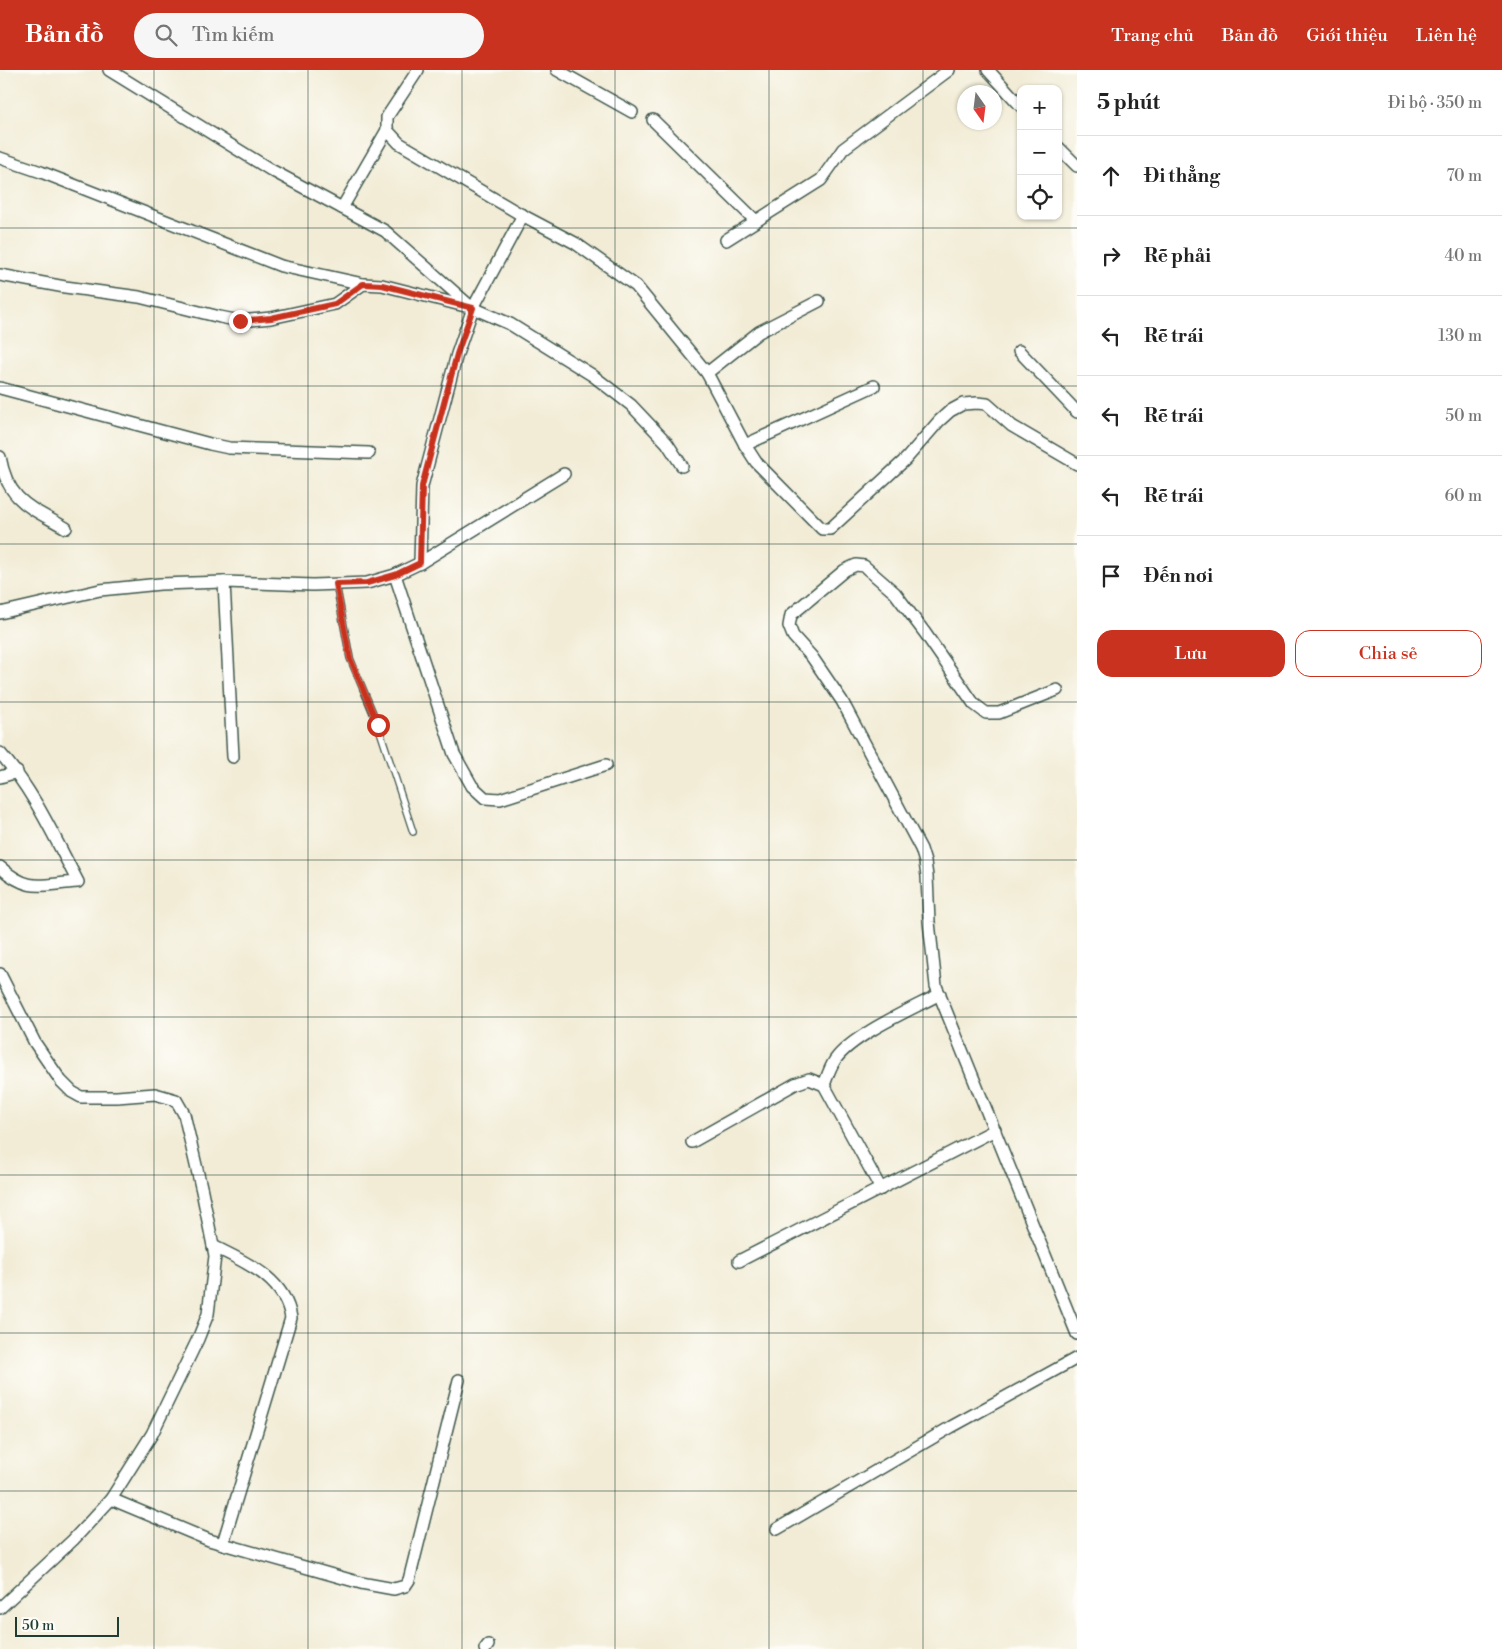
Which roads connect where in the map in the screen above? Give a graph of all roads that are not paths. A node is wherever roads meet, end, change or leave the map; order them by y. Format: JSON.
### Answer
{"nodes":[{"id":1,"x":109,"y":70,"type":"edge"},
{"id":2,"x":418,"y":70,"type":"edge"},
{"id":3,"x":557,"y":70,"type":"edge"},
{"id":4,"x":949,"y":70,"type":"edge"},
{"id":5,"x":988,"y":70,"type":"edge"},
{"id":6,"x":1017,"y":102,"type":"edge"},
{"id":7,"x":632,"y":112,"type":"dead end"},
{"id":8,"x":652,"y":120,"type":"dead end"},
{"id":9,"x":387,"y":130,"type":"junction"},
{"id":10,"x":1062,"y":151,"type":"edge"},
{"id":11,"x":0,"y":158,"type":"edge"},
{"id":12,"x":1077,"y":166,"type":"edge"},
{"id":13,"x":342,"y":208,"type":"junction"},
{"id":14,"x":523,"y":215,"type":"junction"},
{"id":15,"x":756,"y":221,"type":"junction"},
{"id":16,"x":726,"y":240,"type":"dead end"},
{"id":17,"x":0,"y":275,"type":"edge"},
{"id":18,"x":363,"y":284,"type":"junction"},
{"id":19,"x":819,"y":301,"type":"dead end"},
{"id":20,"x":473,"y":308,"type":"junction"},
{"id":21,"x":1019,"y":351,"type":"dead end"},
{"id":22,"x":707,"y":373,"type":"junction"},
{"id":23,"x":874,"y":386,"type":"dead end"},
{"id":24,"x":0,"y":388,"type":"edge"},
{"id":25,"x":1077,"y":412,"type":"edge"},
{"id":26,"x":745,"y":445,"type":"junction"},
{"id":27,"x":369,"y":453,"type":"dead end"},
{"id":28,"x":0,"y":457,"type":"edge"},
{"id":29,"x":1077,"y":464,"type":"edge"},
{"id":30,"x":682,"y":466,"type":"dead end"},
{"id":31,"x":564,"y":474,"type":"dead end"},
{"id":32,"x":66,"y":528,"type":"dead end"},
{"id":33,"x":420,"y":563,"type":"junction"},
{"id":34,"x":395,"y":575,"type":"junction"},
{"id":35,"x":224,"y":582,"type":"junction"},
{"id":36,"x":336,"y":584,"type":"junction"},
{"id":37,"x":0,"y":613,"type":"edge"},
{"id":38,"x":1057,"y":690,"type":"dead end"},
{"id":39,"x":0,"y":753,"type":"edge"},
{"id":40,"x":233,"y":757,"type":"dead end"},
{"id":41,"x":606,"y":764,"type":"dead end"},
{"id":42,"x":17,"y":772,"type":"junction"},
{"id":43,"x":0,"y":777,"type":"edge"},
{"id":44,"x":413,"y":832,"type":"dead end"},
{"id":45,"x":0,"y":867,"type":"edge"},
{"id":46,"x":0,"y":974,"type":"edge"},
{"id":47,"x":940,"y":994,"type":"junction"},
{"id":48,"x":824,"y":1085,"type":"junction"},
{"id":49,"x":995,"y":1130,"type":"junction"},
{"id":50,"x":692,"y":1142,"type":"dead end"},
{"id":51,"x":881,"y":1189,"type":"junction"},
{"id":52,"x":213,"y":1246,"type":"junction"},
{"id":53,"x":738,"y":1261,"type":"dead end"},
{"id":54,"x":1077,"y":1334,"type":"edge"},
{"id":55,"x":1077,"y":1358,"type":"edge"},
{"id":56,"x":459,"y":1380,"type":"dead end"},
{"id":57,"x":112,"y":1499,"type":"junction"},
{"id":58,"x":777,"y":1529,"type":"dead end"},
{"id":59,"x":223,"y":1543,"type":"junction"},
{"id":60,"x":0,"y":1608,"type":"edge"}],
"edges":[{"from":1,"to":13,"type":"street"},
{"from":2,"to":9,"type":"street"},
{"from":3,"to":7,"type":"street"},
{"from":4,"to":15,"type":"street"},
{"from":5,"to":6,"type":"street"},
{"from":8,"to":15,"type":"street"},
{"from":9,"to":13,"type":"street"},
{"from":9,"to":14,"type":"street"},
{"from":10,"to":12,"type":"street"},
{"from":11,"to":18,"type":"street"},
{"from":13,"to":20,"type":"street"},
{"from":14,"to":20,"type":"street"},
{"from":14,"to":22,"type":"street"},
{"from":15,"to":16,"type":"street"},
{"from":17,"to":18,"type":"street"},
{"from":18,"to":20,"type":"street"},
{"from":19,"to":22,"type":"street"},
{"from":20,"to":30,"type":"street"},
{"from":20,"to":33,"type":"street"},
{"from":21,"to":25,"type":"street"},
{"from":22,"to":26,"type":"street"},
{"from":23,"to":26,"type":"street"},
{"from":24,"to":27,"type":"street"},
{"from":26,"to":29,"type":"street"},
{"from":28,"to":32,"type":"street"},
{"from":31,"to":33,"type":"street"},
{"from":33,"to":34,"type":"street"},
{"from":34,"to":36,"type":"street"},
{"from":34,"to":41,"type":"street"},
{"from":35,"to":36,"type":"street"},
{"from":35,"to":37,"type":"street"},
{"from":35,"to":40,"type":"street"},
{"from":36,"to":44,"type":"lane"},
{"from":38,"to":47,"type":"street"},
{"from":39,"to":42,"type":"street"},
{"from":42,"to":43,"type":"street"},
{"from":42,"to":45,"type":"street"},
{"from":46,"to":52,"type":"street"},
{"from":47,"to":48,"type":"street"},
{"from":47,"to":49,"type":"street"},
{"from":48,"to":50,"type":"street"},
{"from":48,"to":51,"type":"street"},
{"from":49,"to":51,"type":"street"},
{"from":49,"to":54,"type":"street"},
{"from":51,"to":53,"type":"street"},
{"from":52,"to":57,"type":"street"},
{"from":52,"to":59,"type":"street"},
{"from":55,"to":58,"type":"street"},
{"from":56,"to":59,"type":"street"},
{"from":57,"to":59,"type":"street"},
{"from":57,"to":60,"type":"street"}]}
